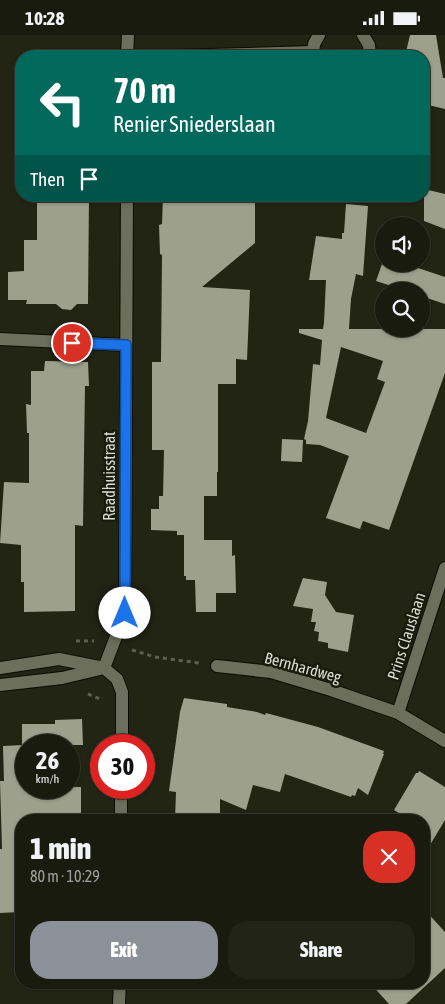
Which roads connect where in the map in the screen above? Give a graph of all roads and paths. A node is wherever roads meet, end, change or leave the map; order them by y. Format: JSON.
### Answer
{"nodes":[{"id":1,"x":128,"y":35,"type":"edge"},
{"id":2,"x":319,"y":35,"type":"edge"},
{"id":3,"x":363,"y":35,"type":"edge"},
{"id":4,"x":127,"y":50,"type":"edge"},
{"id":5,"x":313,"y":50,"type":"edge"},
{"id":6,"x":369,"y":50,"type":"edge"},
{"id":7,"x":127,"y":202,"type":"edge"},
{"id":8,"x":0,"y":339,"type":"edge"},
{"id":9,"x":126,"y":345,"type":"junction"},
{"id":10,"x":445,"y":568,"type":"edge"},
{"id":11,"x":114,"y":644,"type":"junction"},
{"id":12,"x":217,"y":666,"type":"joint"},
{"id":13,"x":0,"y":667,"type":"edge"},
{"id":14,"x":104,"y":668,"type":"junction"},
{"id":15,"x":0,"y":685,"type":"edge"},
{"id":16,"x":398,"y":713,"type":"junction"},
{"id":17,"x":122,"y":734,"type":"edge"},
{"id":18,"x":445,"y":741,"type":"edge"},
{"id":19,"x":121,"y":799,"type":"edge"},
{"id":20,"x":121,"y":814,"type":"edge"},
{"id":21,"x":120,"y":989,"type":"edge"},
{"id":22,"x":119,"y":1004,"type":"edge"}],
"edges":[{"from":1,"to":4,"type":"street"},
{"from":2,"to":5,"type":"street"},
{"from":3,"to":6,"type":"street"},
{"from":7,"to":9,"type":"street","name":"Raadhuisstraat"},
{"from":8,"to":9,"type":"street"},
{"from":9,"to":11,"type":"street","name":"Raadhuisstraat"},
{"from":10,"to":16,"type":"street","name":"Prins Clauslaan"},
{"from":11,"to":12,"type":"path"},
{"from":11,"to":14,"type":"street","name":"Raadhuisstraat"},
{"from":12,"to":16,"type":"street","name":"Bernhardweg"},
{"from":13,"to":14,"type":"street"},
{"from":14,"to":15,"type":"street"},
{"from":14,"to":17,"type":"street"},
{"from":16,"to":18,"type":"street","name":"Bernhardweg"},
{"from":19,"to":20,"type":"street"},
{"from":21,"to":22,"type":"street"}]}
